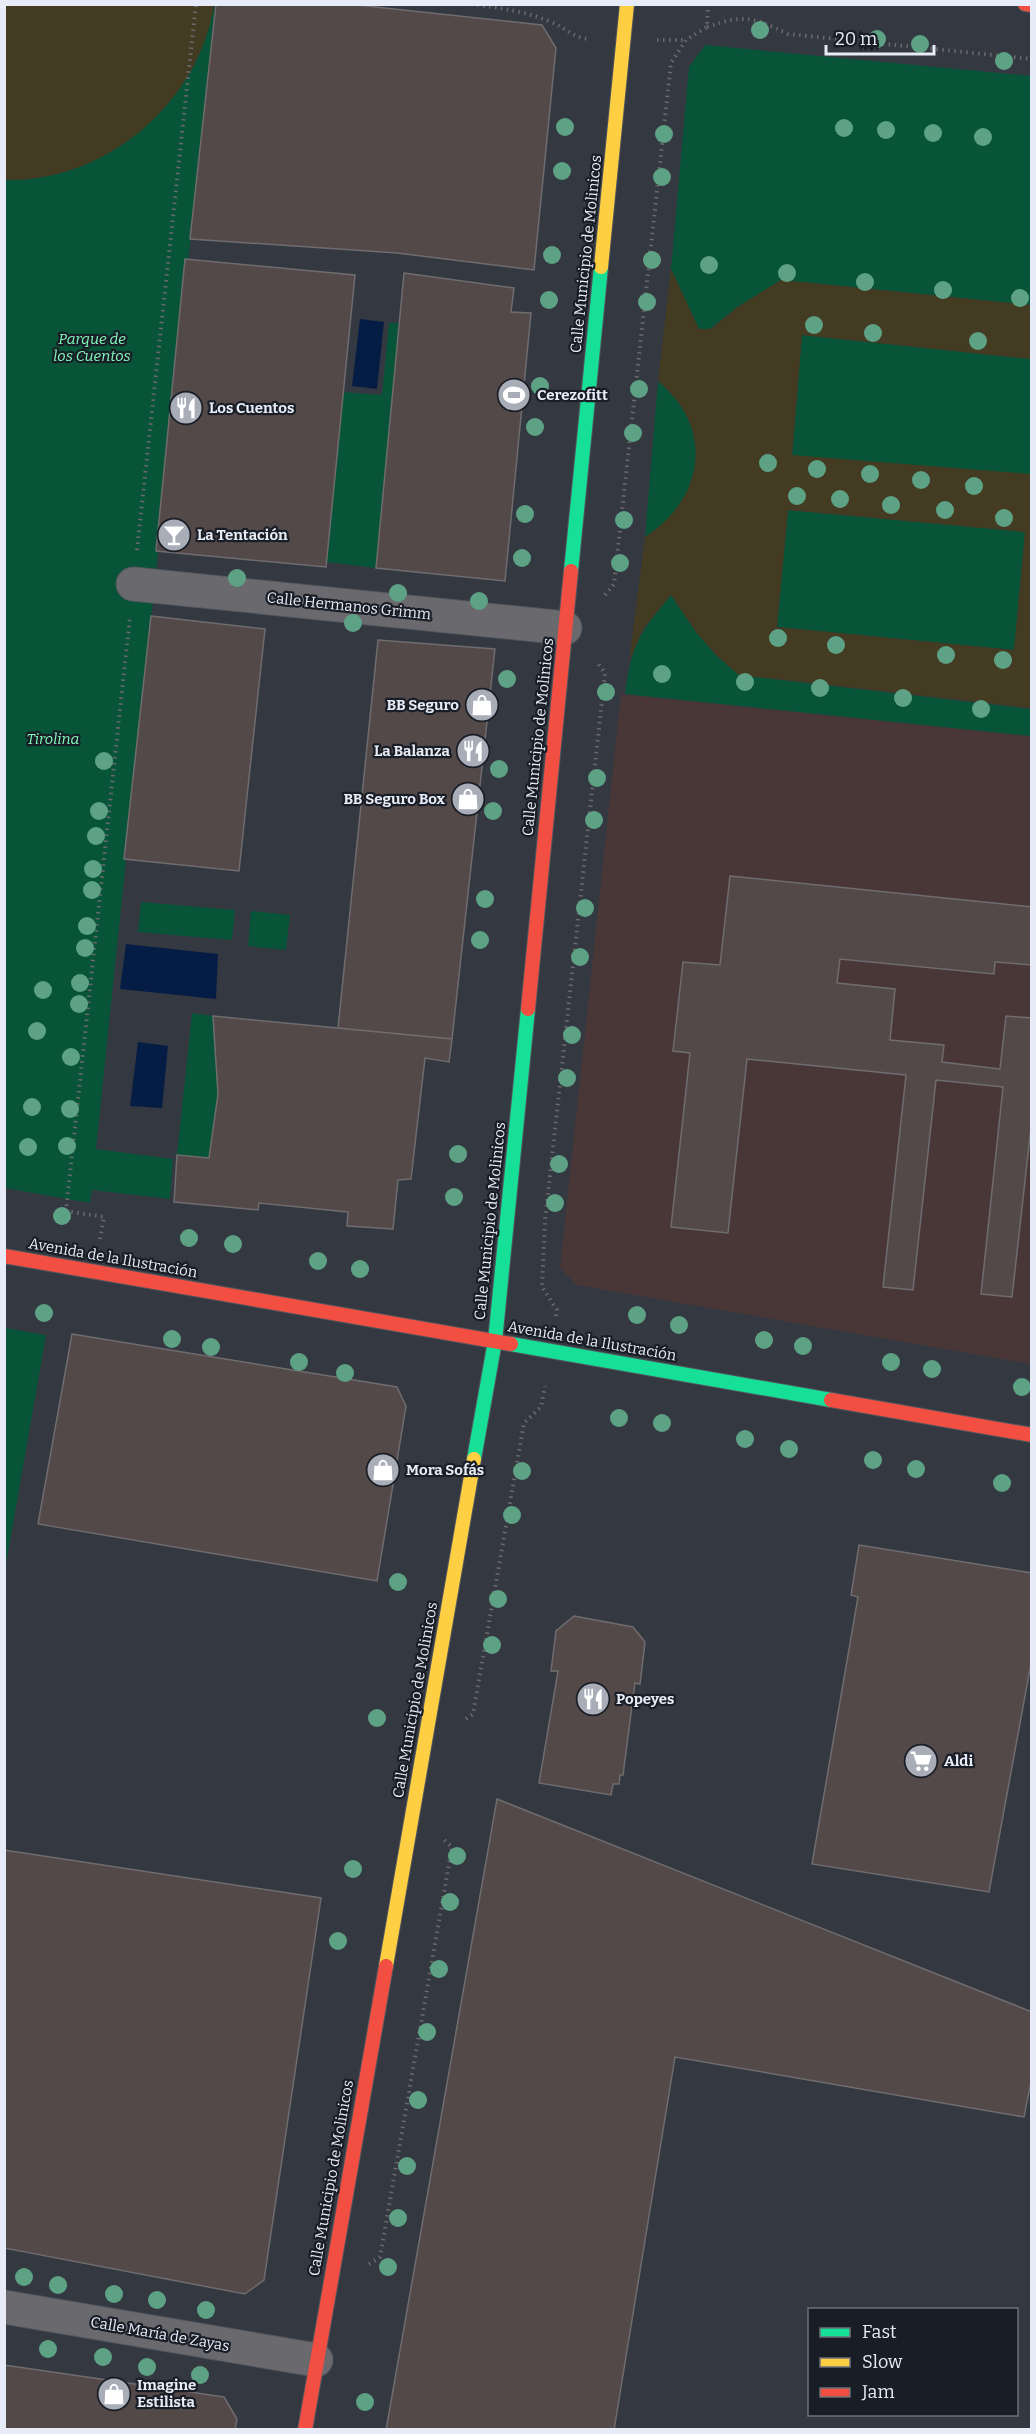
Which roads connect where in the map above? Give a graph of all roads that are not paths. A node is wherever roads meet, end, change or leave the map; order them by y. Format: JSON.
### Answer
{"nodes":[{"id":1,"x":627,"y":4,"type":"edge"},
{"id":2,"x":1024,"y":4,"type":"edge"},
{"id":3,"x":1032,"y":5,"type":"edge"},
{"id":4,"x":133,"y":584,"type":"road end"},
{"id":5,"x":565,"y":627,"type":"junction"},
{"id":6,"x":4,"y":1257,"type":"edge"},
{"id":7,"x":495,"y":1341,"type":"junction"},
{"id":8,"x":1032,"y":1435,"type":"edge"},
{"id":9,"x":4,"y":2307,"type":"edge"},
{"id":10,"x":316,"y":2360,"type":"junction"},
{"id":11,"x":305,"y":2430,"type":"edge"}],
"edges":[{"from":1,"to":5,"type":"street","name":"Calle Municipio de Molinicos"},
{"from":2,"to":3,"type":"street"},
{"from":4,"to":5,"type":"street","name":"Calle Hermanos Grimm"},
{"from":5,"to":7,"type":"street","name":"Calle Municipio de Molinicos"},
{"from":6,"to":7,"type":"street","name":"Avenida de la Ilustración"},
{"from":7,"to":8,"type":"street","name":"Avenida de la Ilustración"},
{"from":7,"to":10,"type":"street","name":"Calle Municipio de Molinicos"},
{"from":9,"to":10,"type":"street","name":"Calle María de Zayas"},
{"from":10,"to":11,"type":"street","name":"Calle Municipio de Molinicos"}]}
